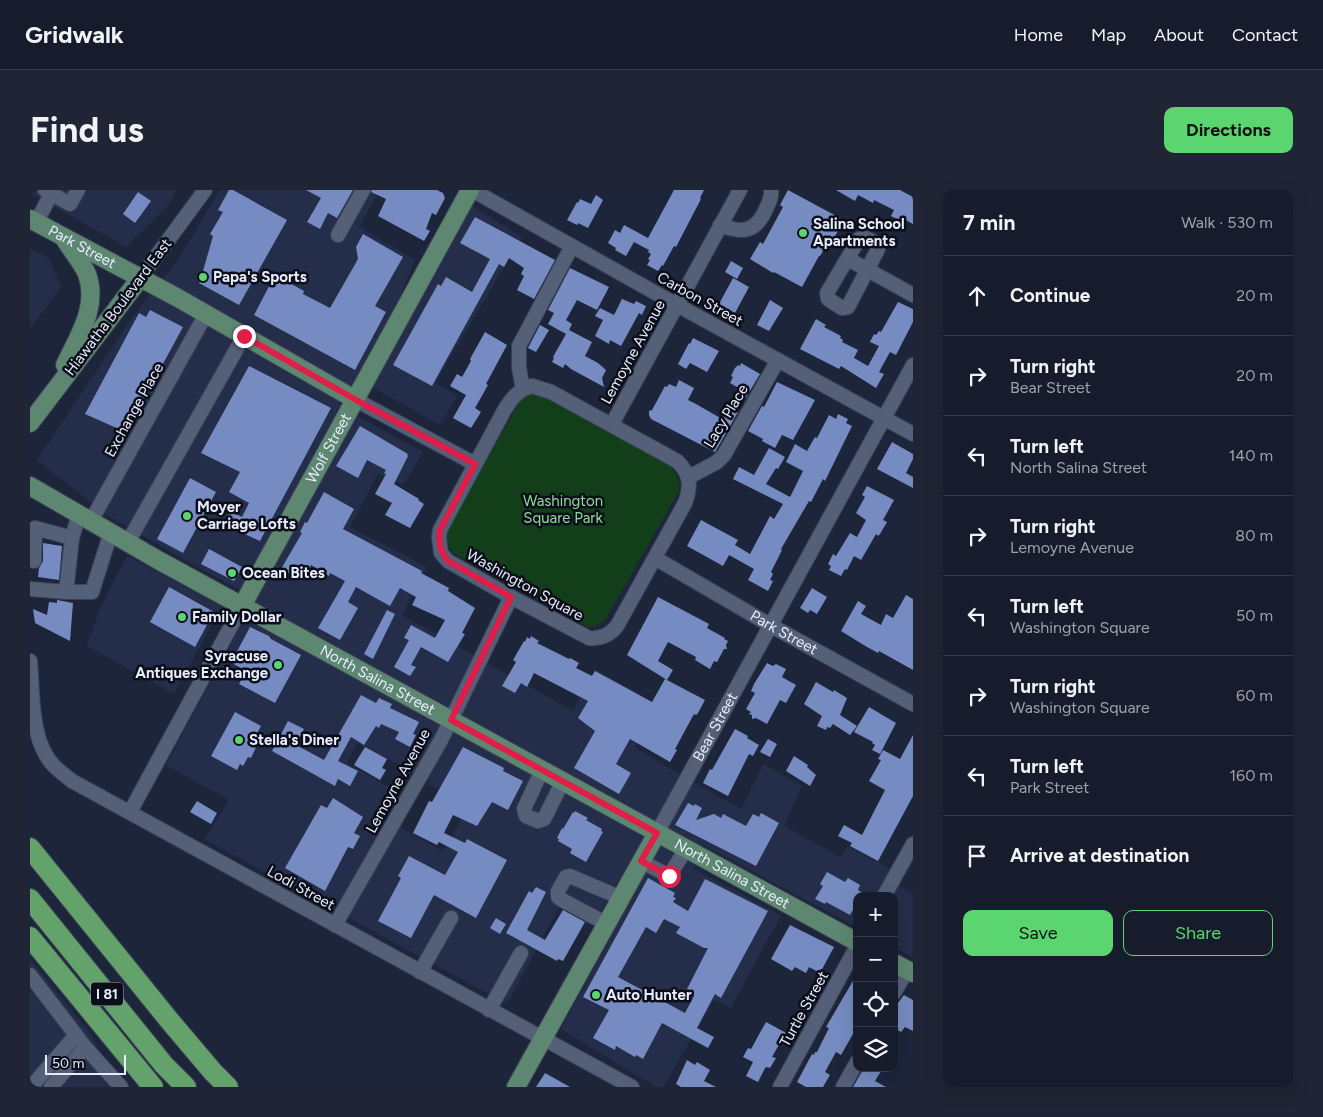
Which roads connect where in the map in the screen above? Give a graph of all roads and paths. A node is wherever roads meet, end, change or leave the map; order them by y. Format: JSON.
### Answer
{"nodes":[{"id":1,"x":78,"y":190,"type":"edge"},
{"id":2,"x":205,"y":190,"type":"edge"},
{"id":3,"x":363,"y":190,"type":"edge"},
{"id":4,"x":471,"y":190,"type":"edge"},
{"id":5,"x":740,"y":190,"type":"edge"},
{"id":6,"x":771,"y":190,"type":"edge"},
{"id":7,"x":48,"y":192,"type":"edge"},
{"id":8,"x":33,"y":221,"type":"edge"},
{"id":9,"x":720,"y":226,"type":"junction"},
{"id":10,"x":338,"y":235,"type":"dead end"},
{"id":11,"x":64,"y":238,"type":"junction"},
{"id":12,"x":572,"y":246,"type":"junction"},
{"id":13,"x":848,"y":259,"type":"junction"},
{"id":14,"x":868,"y":270,"type":"junction"},
{"id":15,"x":141,"y":278,"type":"junction"},
{"id":16,"x":913,"y":296,"type":"edge"},
{"id":17,"x":677,"y":305,"type":"junction"},
{"id":18,"x":206,"y":314,"type":"junction"},
{"id":19,"x":244,"y":336,"type":"junction"},
{"id":20,"x":778,"y":360,"type":"junction"},
{"id":21,"x":913,"y":365,"type":"edge"},
{"id":22,"x":523,"y":388,"type":"junction"},
{"id":23,"x":56,"y":389,"type":"junction"},
{"id":24,"x":356,"y":400,"type":"junction"},
{"id":25,"x":884,"y":418,"type":"junction"},
{"id":26,"x":30,"y":423,"type":"edge"},
{"id":27,"x":612,"y":424,"type":"junction"},
{"id":28,"x":913,"y":434,"type":"edge"},
{"id":29,"x":475,"y":464,"type":"junction"},
{"id":30,"x":689,"y":477,"type":"junction"},
{"id":31,"x":30,"y":486,"type":"edge"},
{"id":32,"x":85,"y":518,"type":"junction"},
{"id":33,"x":110,"y":532,"type":"junction"},
{"id":34,"x":72,"y":538,"type":"junction"},
{"id":35,"x":128,"y":542,"type":"junction"},
{"id":36,"x":655,"y":558,"type":"junction"},
{"id":37,"x":34,"y":562,"type":"dead end"},
{"id":38,"x":30,"y":589,"type":"edge"},
{"id":39,"x":66,"y":592,"type":"junction"},
{"id":40,"x":511,"y":597,"type":"junction"},
{"id":41,"x":242,"y":606,"type":"junction"},
{"id":42,"x":770,"y":625,"type":"junction"},
{"id":43,"x":30,"y":662,"type":"edge"},
{"id":44,"x":913,"y":704,"type":"edge"},
{"id":45,"x":451,"y":720,"type":"junction"},
{"id":46,"x":542,"y":770,"type":"junction"},
{"id":47,"x":563,"y":781,"type":"junction"},
{"id":48,"x":130,"y":812,"type":"junction"},
{"id":49,"x":657,"y":833,"type":"junction"},
{"id":50,"x":913,"y":844,"type":"edge"},
{"id":51,"x":30,"y":848,"type":"edge"},
{"id":52,"x":686,"y":849,"type":"junction"},
{"id":53,"x":641,"y":861,"type":"junction"},
{"id":54,"x":886,"y":892,"type":"edge"},
{"id":55,"x":621,"y":898,"type":"junction"},
{"id":56,"x":30,"y":899,"type":"edge"},
{"id":57,"x":450,"y":918,"type":"dead end"},
{"id":58,"x":607,"y":924,"type":"junction"},
{"id":59,"x":335,"y":925,"type":"junction"},
{"id":60,"x":30,"y":937,"type":"edge"},
{"id":61,"x":853,"y":942,"type":"edge"},
{"id":62,"x":853,"y":951,"type":"edge"},
{"id":63,"x":521,"y":952,"type":"dead end"},
{"id":64,"x":905,"y":969,"type":"edge"},
{"id":65,"x":420,"y":972,"type":"junction"},
{"id":66,"x":30,"y":975,"type":"edge"},
{"id":67,"x":898,"y":984,"type":"edge"},
{"id":68,"x":490,"y":1010,"type":"junction"},
{"id":69,"x":76,"y":1035,"type":"junction"},
{"id":70,"x":543,"y":1040,"type":"junction"},
{"id":71,"x":85,"y":1047,"type":"junction"},
{"id":72,"x":853,"y":1069,"type":"edge"},
{"id":73,"x":31,"y":1087,"type":"edge"},
{"id":74,"x":50,"y":1087,"type":"edge"},
{"id":75,"x":121,"y":1087,"type":"edge"},
{"id":76,"x":153,"y":1087,"type":"edge"},
{"id":77,"x":186,"y":1087,"type":"edge"},
{"id":78,"x":228,"y":1087,"type":"edge"},
{"id":79,"x":516,"y":1087,"type":"edge"},
{"id":80,"x":632,"y":1087,"type":"edge"},
{"id":81,"x":780,"y":1087,"type":"edge"},
{"id":82,"x":843,"y":1087,"type":"edge"}],
"edges":[{"from":1,"to":7,"type":"street"},
{"from":2,"to":15,"type":"street","name":"Hiawatha Boulevard East"},
{"from":3,"to":10,"type":"street"},
{"from":4,"to":12,"type":"street","name":"Carbon Street"},
{"from":4,"to":24,"type":"main road","name":"Wolf Street"},
{"from":5,"to":9,"type":"street","name":"Lemoyne Avenue"},
{"from":6,"to":9,"type":"street"},
{"from":7,"to":8,"type":"street"},
{"from":8,"to":11,"type":"main road","name":"Park Street"},
{"from":9,"to":17,"type":"street","name":"Lemoyne Avenue"},
{"from":11,"to":15,"type":"main road","name":"Park Street"},
{"from":11,"to":23,"type":"main road"},
{"from":12,"to":17,"type":"street","name":"Carbon Street"},
{"from":12,"to":22,"type":"street"},
{"from":13,"to":14,"type":"street"},
{"from":13,"to":14,"type":"street"},
{"from":13,"to":14,"type":"street"},
{"from":14,"to":16,"type":"street"},
{"from":15,"to":18,"type":"main road","name":"Park Street"},
{"from":15,"to":23,"type":"main road","name":"Hiawatha Boulevard East"},
{"from":17,"to":20,"type":"street","name":"Carbon Street"},
{"from":17,"to":27,"type":"street","name":"Lemoyne Avenue"},
{"from":18,"to":19,"type":"main road","name":"Park Street"},
{"from":18,"to":32,"type":"street","name":"Exchange Place"},
{"from":19,"to":24,"type":"main road","name":"Park Street"},
{"from":19,"to":35,"type":"street"},
{"from":20,"to":25,"type":"street","name":"Carbon Street"},
{"from":20,"to":30,"type":"street","name":"Lacy Place"},
{"from":21,"to":25,"type":"street","name":"Bear Street"},
{"from":22,"to":27,"type":"street"},
{"from":22,"to":29,"type":"street","name":"Washington Square"},
{"from":23,"to":26,"type":"main road","name":"Hiawatha Boulevard East"},
{"from":24,"to":29,"type":"street","name":"Park Street"},
{"from":24,"to":41,"type":"main road","name":"Wolf Street"},
{"from":25,"to":28,"type":"street","name":"Carbon Street"},
{"from":25,"to":42,"type":"street","name":"Bear Street"},
{"from":27,"to":30,"type":"street"},
{"from":29,"to":40,"type":"street","name":"Washington Square"},
{"from":30,"to":36,"type":"street","name":"Washington Square"},
{"from":31,"to":32,"type":"main road","name":"North Salina Street"},
{"from":32,"to":33,"type":"main road","name":"North Salina Street"},
{"from":32,"to":34,"type":"street","name":"Exchange Place"},
{"from":33,"to":35,"type":"main road","name":"North Salina Street"},
{"from":33,"to":39,"type":"street"},
{"from":34,"to":37,"type":"street"},
{"from":34,"to":39,"type":"street","name":"Exchange Place"},
{"from":35,"to":41,"type":"main road","name":"North Salina Street"},
{"from":36,"to":40,"type":"street","name":"Washington Square"},
{"from":36,"to":42,"type":"street","name":"Park Street"},
{"from":38,"to":39,"type":"street"},
{"from":40,"to":45,"type":"street","name":"Lemoyne Avenue"},
{"from":41,"to":45,"type":"main road","name":"North Salina Street"},
{"from":41,"to":48,"type":"street","name":"Wolf Street"},
{"from":42,"to":44,"type":"street","name":"Park Street"},
{"from":42,"to":49,"type":"street","name":"Bear Street"},
{"from":43,"to":48,"type":"street","name":"Lodi Street"},
{"from":45,"to":46,"type":"main road","name":"North Salina Street"},
{"from":45,"to":59,"type":"street","name":"Lemoyne Avenue"},
{"from":46,"to":47,"type":"main road","name":"North Salina Street"},
{"from":46,"to":47,"type":"street"},
{"from":47,"to":49,"type":"main road","name":"North Salina Street"},
{"from":48,"to":59,"type":"street","name":"Lodi Street"},
{"from":49,"to":52,"type":"main road","name":"North Salina Street"},
{"from":49,"to":53,"type":"main road","name":"Bear Street"},
{"from":50,"to":54,"type":"street"},
{"from":51,"to":78,"type":"highway","number":"I 81"},
{"from":52,"to":53,"type":"street"},
{"from":52,"to":61,"type":"main road","name":"North Salina Street"},
{"from":53,"to":55,"type":"main road","name":"Bear Street"},
{"from":55,"to":58,"type":"main road","name":"Bear Street"},
{"from":55,"to":58,"type":"street"},
{"from":56,"to":77,"type":"highway","number":"I 81"},
{"from":57,"to":65,"type":"street"},
{"from":58,"to":70,"type":"main road","name":"Bear Street"},
{"from":59,"to":65,"type":"street","name":"Lodi Street"},
{"from":60,"to":76,"type":"highway"},
{"from":62,"to":81,"type":"street","name":"Turtle Street"},
{"from":63,"to":68,"type":"street"},
{"from":64,"to":67,"type":"street"},
{"from":65,"to":68,"type":"street","name":"Lodi Street"},
{"from":66,"to":69,"type":"street"},
{"from":68,"to":70,"type":"street","name":"Lodi Street"},
{"from":69,"to":71,"type":"street"},
{"from":69,"to":73,"type":"street"},
{"from":70,"to":79,"type":"main road","name":"Bear Street"},
{"from":70,"to":80,"type":"street","name":"Lodi Street"},
{"from":71,"to":74,"type":"street"},
{"from":71,"to":75,"type":"street"},
{"from":72,"to":82,"type":"street"}]}
